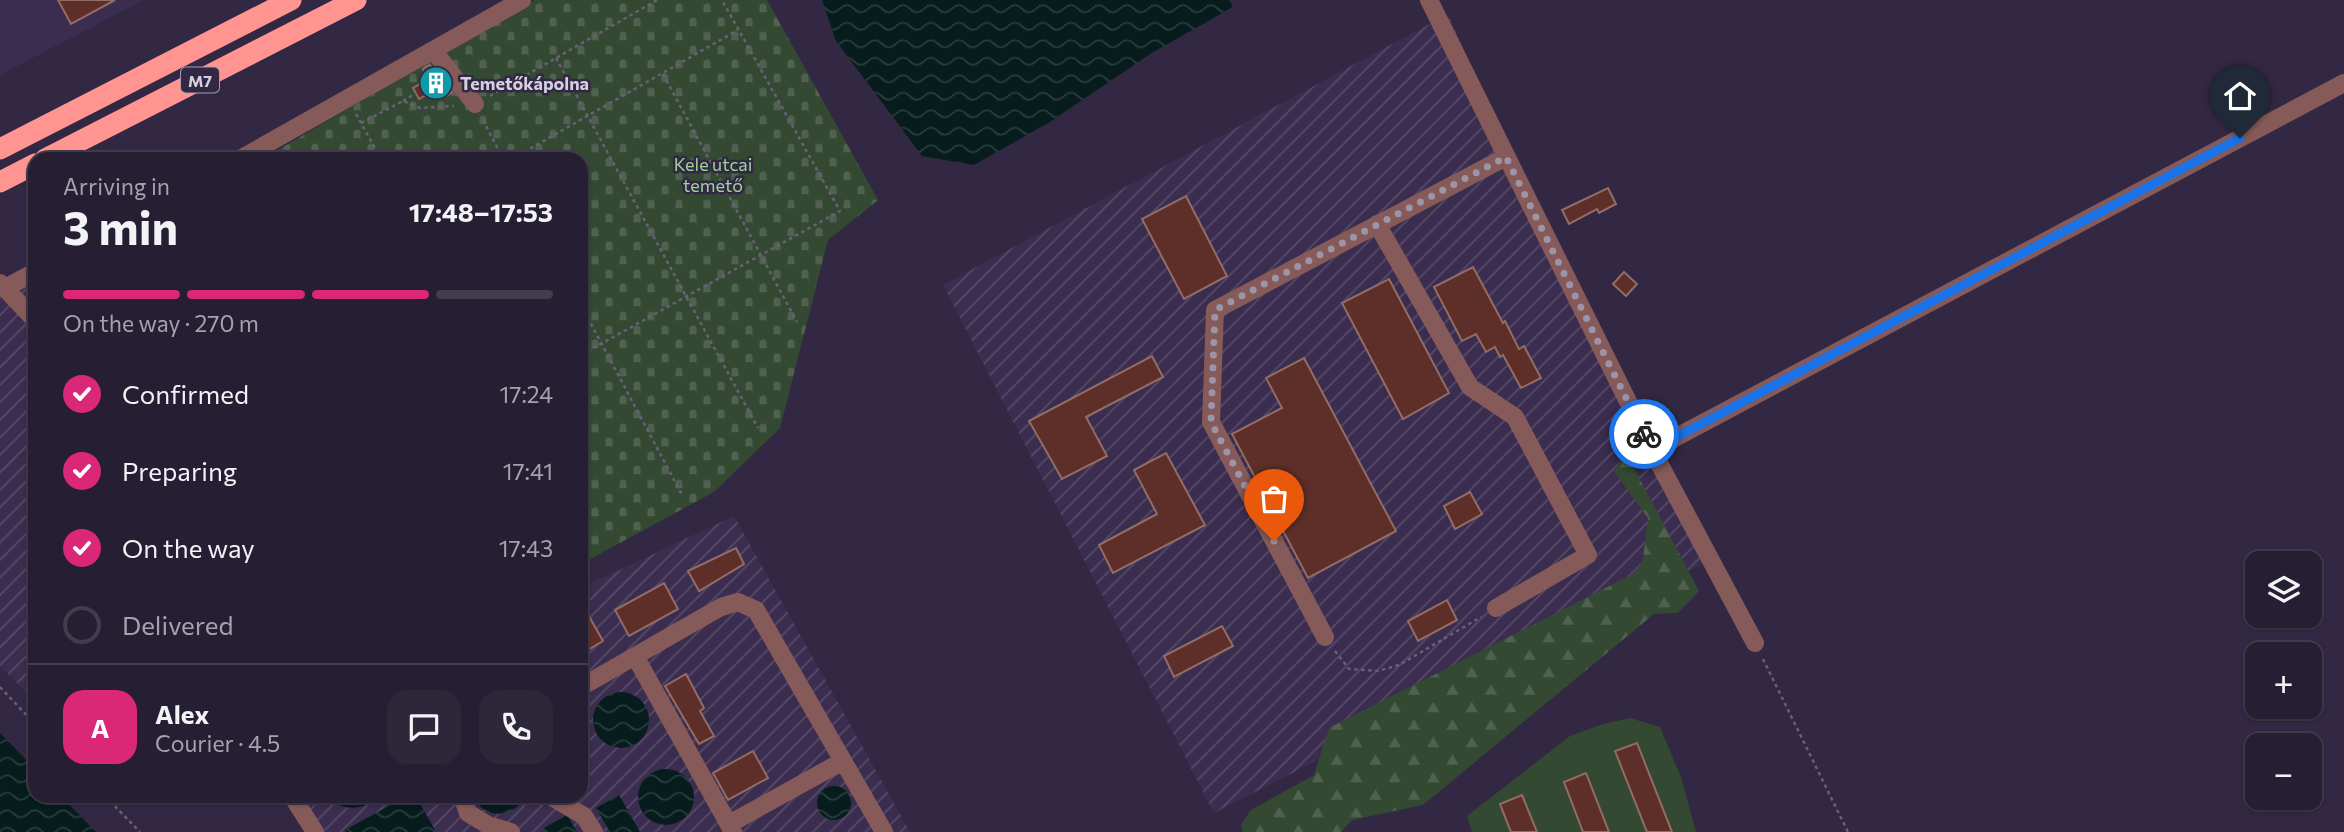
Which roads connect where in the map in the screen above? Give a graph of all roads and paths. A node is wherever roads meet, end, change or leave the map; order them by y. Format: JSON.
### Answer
{"nodes":[{"id":1,"x":291,"y":0,"type":"edge"},
{"id":2,"x":356,"y":0,"type":"edge"},
{"id":3,"x":522,"y":0,"type":"edge"},
{"id":4,"x":657,"y":0,"type":"edge"},
{"id":5,"x":722,"y":0,"type":"edge"},
{"id":6,"x":1429,"y":0,"type":"edge"},
{"id":7,"x":738,"y":30,"type":"junction"},
{"id":8,"x":433,"y":50,"type":"junction"},
{"id":9,"x":556,"y":58,"type":"junction"},
{"id":10,"x":663,"y":74,"type":"junction"},
{"id":11,"x":2344,"y":83,"type":"edge"},
{"id":12,"x":416,"y":93,"type":"dead end"},
{"id":13,"x":347,"y":99,"type":"junction"},
{"id":14,"x":403,"y":100,"type":"junction"},
{"id":15,"x":475,"y":104,"type":"junction"},
{"id":16,"x":587,"y":117,"type":"junction"},
{"id":17,"x":361,"y":122,"type":"junction"},
{"id":18,"x":0,"y":149,"type":"edge"},
{"id":19,"x":59,"y":152,"type":"edge"},
{"id":20,"x":252,"y":152,"type":"edge"},
{"id":21,"x":377,"y":152,"type":"edge"},
{"id":22,"x":499,"y":152,"type":"edge"},
{"id":23,"x":524,"y":152,"type":"edge"},
{"id":24,"x":1506,"y":157,"type":"junction"},
{"id":25,"x":28,"y":168,"type":"edge"},
{"id":26,"x":0,"y":182,"type":"edge"},
{"id":27,"x":1377,"y":224,"type":"junction"},
{"id":28,"x":760,"y":255,"type":"junction"},
{"id":29,"x":28,"y":275,"type":"edge"},
{"id":30,"x":3,"y":285,"type":"edge"},
{"id":31,"x":685,"y":297,"type":"junction"},
{"id":32,"x":28,"y":312,"type":"edge"},
{"id":33,"x":588,"y":318,"type":"edge"},
{"id":34,"x":797,"y":322,"type":"dead end"},
{"id":35,"x":602,"y":344,"type":"junction"},
{"id":36,"x":588,"y":351,"type":"edge"},
{"id":37,"x":758,"y":428,"type":"dead end"},
{"id":38,"x":1652,"y":450,"type":"junction"},
{"id":39,"x":682,"y":495,"type":"dead end"},
{"id":40,"x":1496,"y":608,"type":"joint"},
{"id":41,"x":1325,"y":637,"type":"joint"},
{"id":42,"x":1755,"y":643,"type":"joint"},
{"id":43,"x":635,"y":656,"type":"junction"},
{"id":44,"x":588,"y":683,"type":"edge"},
{"id":45,"x":0,"y":687,"type":"edge"},
{"id":46,"x":28,"y":717,"type":"edge"},
{"id":47,"x":843,"y":761,"type":"junction"},
{"id":48,"x":112,"y":803,"type":"edge"},
{"id":49,"x":296,"y":803,"type":"edge"},
{"id":50,"x":464,"y":803,"type":"edge"},
{"id":51,"x":562,"y":803,"type":"edge"},
{"id":52,"x":731,"y":828,"type":"edge"},
{"id":53,"x":140,"y":832,"type":"edge"},
{"id":54,"x":315,"y":832,"type":"edge"},
{"id":55,"x":511,"y":832,"type":"edge"},
{"id":56,"x":594,"y":832,"type":"edge"},
{"id":57,"x":884,"y":832,"type":"edge"},
{"id":58,"x":1848,"y":832,"type":"edge"}],
"edges":[{"from":1,"to":18,"type":"highway","number":"M7"},
{"from":2,"to":19,"type":"highway","number":"M7"},
{"from":3,"to":8,"type":"street"},
{"from":4,"to":9,"type":"path"},
{"from":5,"to":7,"type":"path"},
{"from":6,"to":24,"type":"street"},
{"from":7,"to":10,"type":"path"},
{"from":7,"to":28,"type":"path"},
{"from":8,"to":13,"type":"street"},
{"from":8,"to":15,"type":"street"},
{"from":9,"to":15,"type":"path"},
{"from":9,"to":16,"type":"path"},
{"from":10,"to":16,"type":"path"},
{"from":10,"to":28,"type":"path"},
{"from":11,"to":38,"type":"street"},
{"from":12,"to":14,"type":"path"},
{"from":13,"to":17,"type":"path"},
{"from":13,"to":20,"type":"street"},
{"from":14,"to":15,"type":"path"},
{"from":14,"to":17,"type":"path"},
{"from":15,"to":22,"type":"path"},
{"from":16,"to":23,"type":"path"},
{"from":16,"to":31,"type":"path"},
{"from":17,"to":21,"type":"path"},
{"from":24,"to":27,"type":"street"},
{"from":24,"to":38,"type":"street"},
{"from":25,"to":26,"type":"highway"},
{"from":27,"to":40,"type":"street"},
{"from":27,"to":41,"type":"street"},
{"from":28,"to":31,"type":"path"},
{"from":28,"to":34,"type":"path"},
{"from":29,"to":30,"type":"street"},
{"from":30,"to":32,"type":"street"},
{"from":31,"to":35,"type":"path"},
{"from":31,"to":37,"type":"path"},
{"from":33,"to":35,"type":"path"},
{"from":35,"to":36,"type":"path"},
{"from":35,"to":39,"type":"path"},
{"from":38,"to":42,"type":"street"},
{"from":40,"to":41,"type":"path"},
{"from":42,"to":58,"type":"path"},
{"from":43,"to":44,"type":"street"},
{"from":43,"to":47,"type":"street"},
{"from":43,"to":52,"type":"street"},
{"from":45,"to":46,"type":"path"},
{"from":47,"to":52,"type":"street"},
{"from":47,"to":57,"type":"street"},
{"from":48,"to":53,"type":"path"},
{"from":49,"to":54,"type":"street"},
{"from":50,"to":55,"type":"street"},
{"from":51,"to":56,"type":"street"}]}
